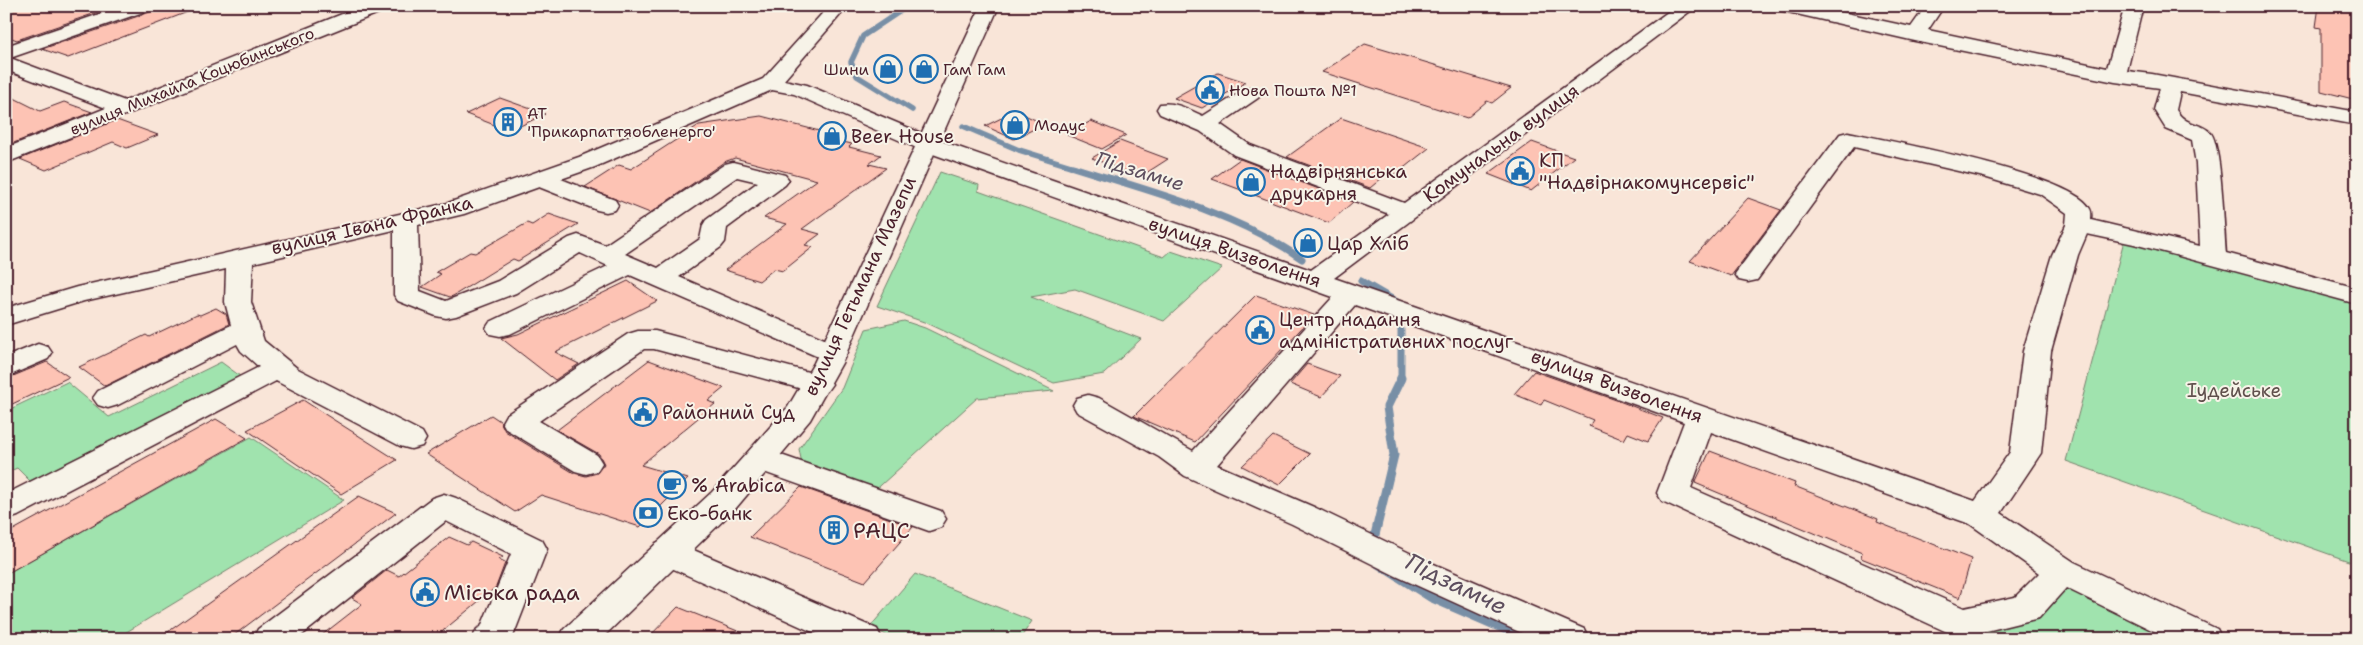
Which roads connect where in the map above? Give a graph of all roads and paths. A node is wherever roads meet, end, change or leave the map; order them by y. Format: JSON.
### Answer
{"nodes":[{"id":1,"x":142,"y":6,"type":"edge"},
{"id":2,"x":379,"y":6,"type":"edge"},
{"id":3,"x":839,"y":6,"type":"edge"},
{"id":4,"x":990,"y":6,"type":"edge"},
{"id":5,"x":1688,"y":6,"type":"edge"},
{"id":6,"x":1786,"y":6,"type":"edge"},
{"id":7,"x":1935,"y":6,"type":"edge"},
{"id":8,"x":2134,"y":6,"type":"edge"},
{"id":9,"x":1915,"y":35,"type":"junction"},
{"id":10,"x":6,"y":53,"type":"edge"},
{"id":11,"x":6,"y":63,"type":"edge"},
{"id":12,"x":2115,"y":76,"type":"junction"},
{"id":13,"x":770,"y":83,"type":"junction"},
{"id":14,"x":2172,"y":84,"type":"junction"},
{"id":15,"x":1251,"y":94,"type":"dead end"},
{"id":16,"x":125,"y":108,"type":"junction"},
{"id":17,"x":1168,"y":109,"type":"dead end"},
{"id":18,"x":2357,"y":119,"type":"edge"},
{"id":19,"x":1208,"y":126,"type":"junction"},
{"id":20,"x":927,"y":144,"type":"junction"},
{"id":21,"x":6,"y":156,"type":"edge"},
{"id":22,"x":540,"y":179,"type":"junction"},
{"id":23,"x":606,"y":205,"type":"dead end"},
{"id":24,"x":1407,"y":212,"type":"junction"},
{"id":25,"x":406,"y":220,"type":"junction"},
{"id":26,"x":2078,"y":225,"type":"junction"},
{"id":27,"x":240,"y":257,"type":"junction"},
{"id":28,"x":2213,"y":257,"type":"junction"},
{"id":29,"x":618,"y":260,"type":"junction"},
{"id":30,"x":1748,"y":274,"type":"dead end"},
{"id":31,"x":660,"y":278,"type":"junction"},
{"id":32,"x":1314,"y":280,"type":"junction"},
{"id":33,"x":1352,"y":292,"type":"junction"},
{"id":34,"x":2357,"y":296,"type":"edge"},
{"id":35,"x":6,"y":317,"type":"edge"},
{"id":36,"x":246,"y":328,"type":"junction"},
{"id":37,"x":500,"y":328,"type":"dead end"},
{"id":38,"x":38,"y":353,"type":"dead end"},
{"id":39,"x":833,"y":353,"type":"junction"},
{"id":40,"x":6,"y":368,"type":"edge"},
{"id":41,"x":280,"y":368,"type":"junction"},
{"id":42,"x":817,"y":384,"type":"junction"},
{"id":43,"x":108,"y":398,"type":"dead end"},
{"id":44,"x":1088,"y":405,"type":"dead end"},
{"id":45,"x":1701,"y":416,"type":"junction"},
{"id":46,"x":411,"y":439,"type":"dead end"},
{"id":47,"x":760,"y":459,"type":"junction"},
{"id":48,"x":586,"y":463,"type":"dead end"},
{"id":49,"x":1196,"y":468,"type":"junction"},
{"id":50,"x":6,"y":508,"type":"edge"},
{"id":51,"x":1982,"y":516,"type":"junction"},
{"id":52,"x":928,"y":519,"type":"dead end"},
{"id":53,"x":668,"y":552,"type":"junction"},
{"id":54,"x":2062,"y":571,"type":"junction"},
{"id":55,"x":495,"y":638,"type":"edge"},
{"id":56,"x":272,"y":639,"type":"edge"},
{"id":57,"x":576,"y":639,"type":"edge"},
{"id":58,"x":864,"y":639,"type":"edge"},
{"id":59,"x":1571,"y":639,"type":"edge"},
{"id":60,"x":2204,"y":639,"type":"edge"}],
"edges":[{"from":1,"to":10,"type":"street"},
{"from":2,"to":16,"type":"street","name":"вулиця Михайла Коцюбинського"},
{"from":3,"to":13,"type":"street","name":"вулиця Івана Франка"},
{"from":4,"to":20,"type":"street","name":"вулиця Гетьмана Мазепи"},
{"from":5,"to":24,"type":"street","name":"Комунальна вулиця"},
{"from":6,"to":9,"type":"street"},
{"from":7,"to":9,"type":"street"},
{"from":8,"to":12,"type":"street"},
{"from":9,"to":12,"type":"street"},
{"from":11,"to":16,"type":"street"},
{"from":12,"to":14,"type":"street"},
{"from":13,"to":20,"type":"street","name":"вулиця Визволення"},
{"from":13,"to":22,"type":"street","name":"вулиця Івана Франка"},
{"from":14,"to":18,"type":"street"},
{"from":14,"to":28,"type":"street"},
{"from":15,"to":19,"type":"street"},
{"from":16,"to":21,"type":"street","name":"вулиця Михайла Коцюбинського"},
{"from":17,"to":19,"type":"street"},
{"from":19,"to":24,"type":"street"},
{"from":20,"to":32,"type":"street","name":"вулиця Визволення"},
{"from":20,"to":39,"type":"street","name":"вулиця Гетьмана Мазепи"},
{"from":22,"to":23,"type":"street"},
{"from":22,"to":25,"type":"street","name":"вулиця Івана Франка"},
{"from":24,"to":32,"type":"street","name":"Комунальна вулиця"},
{"from":25,"to":27,"type":"street","name":"вулиця Івана Франка"},
{"from":25,"to":29,"type":"street"},
{"from":26,"to":28,"type":"street"},
{"from":26,"to":30,"type":"street"},
{"from":26,"to":51,"type":"street"},
{"from":27,"to":35,"type":"street","name":"вулиця Івана Франка"},
{"from":27,"to":36,"type":"street"},
{"from":28,"to":34,"type":"street"},
{"from":29,"to":31,"type":"street"},
{"from":29,"to":31,"type":"street"},
{"from":29,"to":37,"type":"street"},
{"from":31,"to":39,"type":"street"},
{"from":32,"to":33,"type":"street","name":"вулиця Визволення"},
{"from":33,"to":45,"type":"street","name":"вулиця Визволення"},
{"from":33,"to":49,"type":"street"},
{"from":36,"to":41,"type":"street"},
{"from":36,"to":43,"type":"street"},
{"from":38,"to":40,"type":"street"},
{"from":39,"to":42,"type":"street","name":"вулиця Гетьмана Мазепи"},
{"from":41,"to":46,"type":"street"},
{"from":41,"to":50,"type":"street"},
{"from":42,"to":47,"type":"street","name":"вулиця Гетьмана Мазепи"},
{"from":42,"to":48,"type":"street"},
{"from":44,"to":49,"type":"street"},
{"from":45,"to":51,"type":"street","name":"вулиця Визволення"},
{"from":45,"to":54,"type":"street"},
{"from":47,"to":52,"type":"street"},
{"from":47,"to":53,"type":"street","name":"вулиця Гетьмана Мазепи"},
{"from":49,"to":59,"type":"street"},
{"from":51,"to":54,"type":"street","name":"вулиця Визволення"},
{"from":53,"to":57,"type":"street","name":"вулиця Гетьмана Мазепи"},
{"from":53,"to":58,"type":"street"},
{"from":54,"to":60,"type":"street","name":"вулиця Визволення"},
{"from":55,"to":56,"type":"street"}]}
